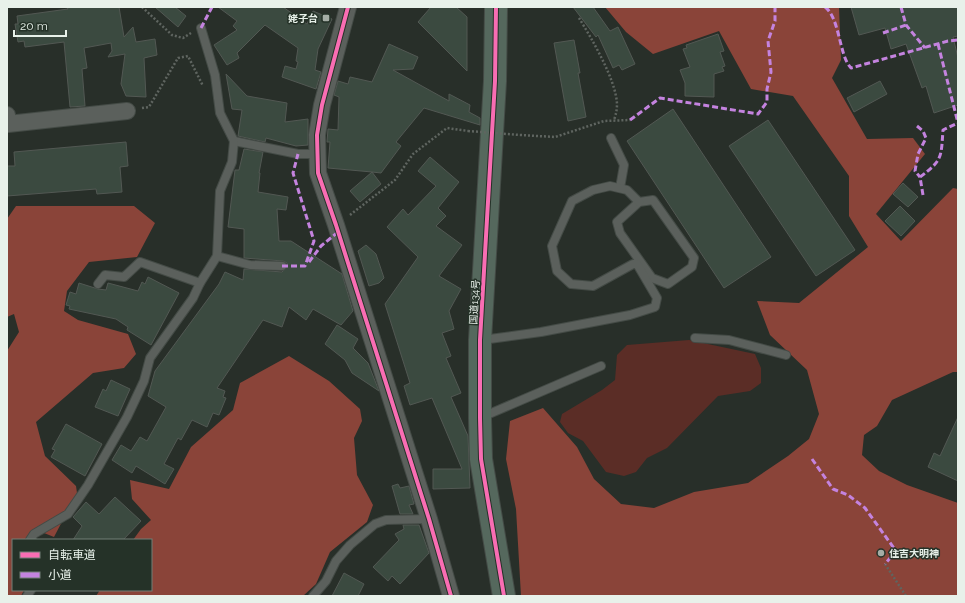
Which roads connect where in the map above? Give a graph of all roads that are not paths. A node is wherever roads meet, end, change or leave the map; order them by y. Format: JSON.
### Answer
{"nodes":[{"id":1,"x":348,"y":7,"type":"edge"},
{"id":2,"x":496,"y":7,"type":"edge"},
{"id":3,"x":201,"y":28,"type":"road end"},
{"id":4,"x":127,"y":111,"type":"road end"},
{"id":5,"x":7,"y":121,"type":"edge"},
{"id":6,"x":611,"y":138,"type":"dead end"},
{"id":7,"x":234,"y":141,"type":"junction"},
{"id":8,"x":316,"y":154,"type":"junction"},
{"id":9,"x":620,"y":188,"type":"junction"},
{"id":10,"x":639,"y":202,"type":"junction"},
{"id":11,"x":217,"y":256,"type":"junction"},
{"id":12,"x":282,"y":266,"type":"dead end"},
{"id":13,"x":200,"y":283,"type":"junction"},
{"id":14,"x":98,"y":284,"type":"dead end"},
{"id":15,"x":695,"y":338,"type":"dead end"},
{"id":16,"x":480,"y":340,"type":"junction"},
{"id":17,"x":786,"y":355,"type":"dead end"},
{"id":18,"x":601,"y":366,"type":"dead end"},
{"id":19,"x":480,"y":418,"type":"junction"},
{"id":20,"x":429,"y":519,"type":"junction"},
{"id":21,"x":31,"y":539,"type":"edge"},
{"id":22,"x":313,"y":596,"type":"edge"},
{"id":23,"x":451,"y":596,"type":"edge"},
{"id":24,"x":504,"y":596,"type":"edge"}],
"edges":[{"from":1,"to":8,"type":"street"},
{"from":2,"to":16,"type":"highway","name":"国道134号"},
{"from":3,"to":7,"type":"lane"},
{"from":4,"to":5,"type":"street"},
{"from":6,"to":9,"type":"lane"},
{"from":7,"to":8,"type":"lane"},
{"from":7,"to":11,"type":"lane"},
{"from":8,"to":20,"type":"street"},
{"from":9,"to":10,"type":"lane"},
{"from":9,"to":16,"type":"lane"},
{"from":10,"to":10,"type":"lane"},
{"from":11,"to":12,"type":"lane"},
{"from":11,"to":13,"type":"lane"},
{"from":13,"to":14,"type":"lane"},
{"from":13,"to":21,"type":"lane"},
{"from":15,"to":17,"type":"lane"},
{"from":16,"to":19,"type":"highway","name":"国道134号"},
{"from":18,"to":19,"type":"lane"},
{"from":19,"to":24,"type":"highway","name":"国道134号"},
{"from":20,"to":22,"type":"lane"},
{"from":20,"to":23,"type":"street"}]}
